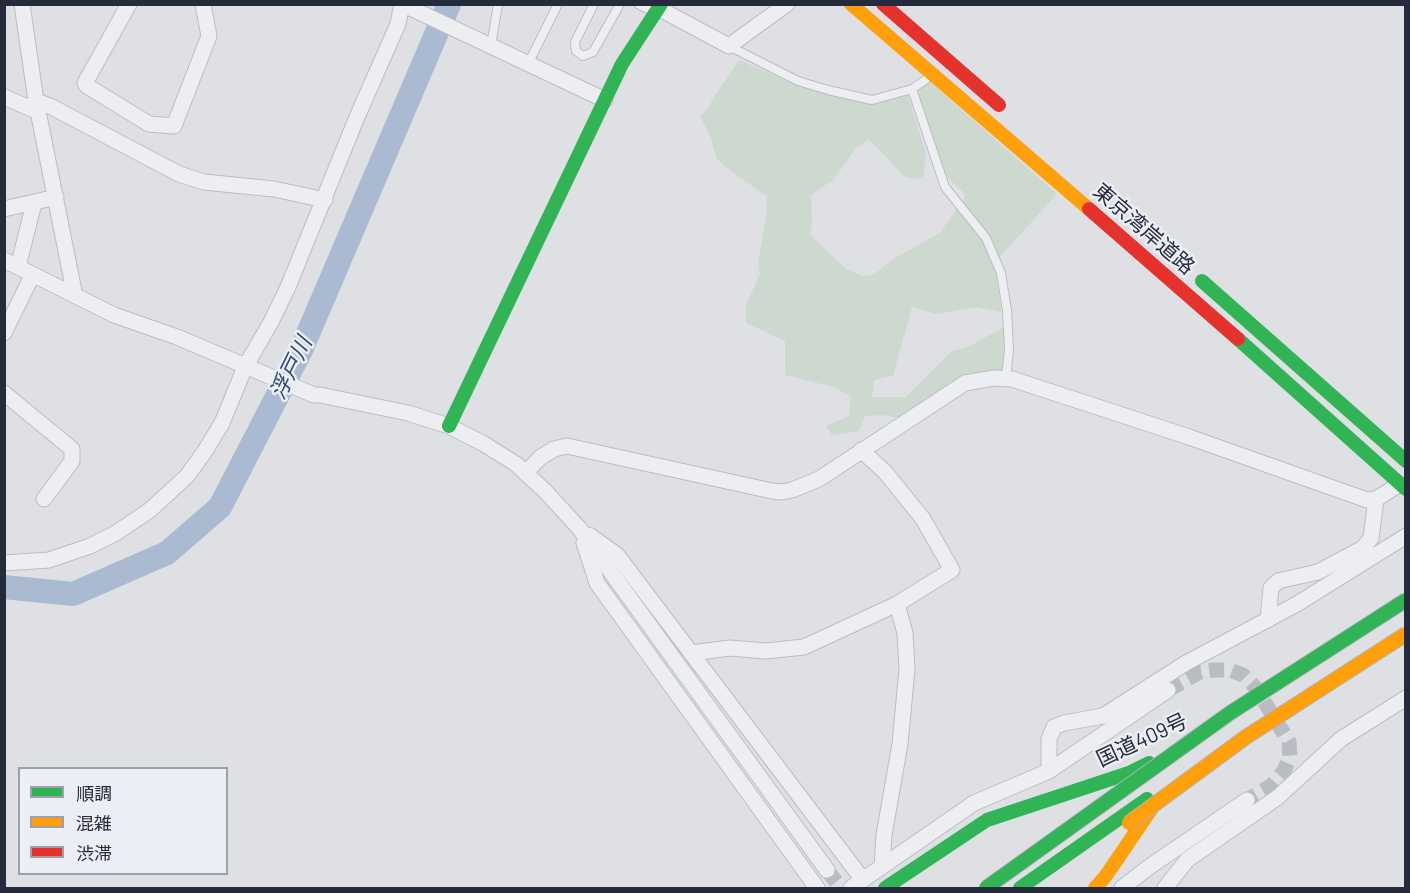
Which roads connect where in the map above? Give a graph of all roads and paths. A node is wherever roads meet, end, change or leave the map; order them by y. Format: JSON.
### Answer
{"nodes":[{"id":1,"x":22,"y":4,"type":"edge"},
{"id":2,"x":129,"y":4,"type":"edge"},
{"id":3,"x":203,"y":4,"type":"edge"},
{"id":4,"x":402,"y":4,"type":"edge"},
{"id":5,"x":498,"y":4,"type":"edge"},
{"id":6,"x":558,"y":4,"type":"edge"},
{"id":7,"x":594,"y":4,"type":"edge"},
{"id":8,"x":620,"y":4,"type":"edge"},
{"id":9,"x":638,"y":4,"type":"edge"},
{"id":10,"x":787,"y":4,"type":"edge"},
{"id":11,"x":851,"y":4,"type":"edge"},
{"id":12,"x":883,"y":4,"type":"edge"},
{"id":13,"x":658,"y":9,"type":"edge"},
{"id":14,"x":491,"y":46,"type":"junction"},
{"id":15,"x":729,"y":46,"type":"junction"},
{"id":16,"x":528,"y":64,"type":"junction"},
{"id":17,"x":932,"y":74,"type":"junction"},
{"id":18,"x":912,"y":88,"type":"junction"},
{"id":19,"x":4,"y":97,"type":"edge"},
{"id":20,"x":605,"y":100,"type":"junction"},
{"id":21,"x":38,"y":106,"type":"junction"},
{"id":22,"x":1009,"y":114,"type":"dead end"},
{"id":23,"x":56,"y":198,"type":"junction"},
{"id":24,"x":325,"y":200,"type":"junction"},
{"id":25,"x":34,"y":203,"type":"junction"},
{"id":26,"x":4,"y":209,"type":"edge"},
{"id":27,"x":11,"y":263,"type":"edge"},
{"id":28,"x":1190,"y":271,"type":"dead end"},
{"id":29,"x":32,"y":276,"type":"junction"},
{"id":30,"x":75,"y":296,"type":"junction"},
{"id":31,"x":4,"y":333,"type":"edge"},
{"id":32,"x":245,"y":367,"type":"junction"},
{"id":33,"x":1004,"y":379,"type":"junction"},
{"id":34,"x":6,"y":399,"type":"edge"},
{"id":35,"x":450,"y":426,"type":"junction"},
{"id":36,"x":861,"y":450,"type":"junction"},
{"id":37,"x":1406,"y":461,"type":"edge"},
{"id":38,"x":525,"y":473,"type":"junction"},
{"id":39,"x":1403,"y":487,"type":"edge"},
{"id":40,"x":45,"y":499,"type":"dead end"},
{"id":41,"x":1376,"y":499,"type":"junction"},
{"id":42,"x":579,"y":528,"type":"junction"},
{"id":43,"x":1406,"y":536,"type":"edge"},
{"id":44,"x":4,"y":563,"type":"edge"},
{"id":45,"x":1406,"y":600,"type":"edge"},
{"id":46,"x":897,"y":604,"type":"junction"},
{"id":47,"x":1406,"y":607,"type":"edge"},
{"id":48,"x":1268,"y":620,"type":"junction"},
{"id":49,"x":1406,"y":629,"type":"edge"},
{"id":50,"x":1406,"y":634,"type":"edge"},
{"id":51,"x":692,"y":654,"type":"junction"},
{"id":52,"x":1168,"y":690,"type":"tunnel mouth"},
{"id":53,"x":1406,"y":698,"type":"edge"},
{"id":54,"x":1205,"y":734,"type":"junction"},
{"id":55,"x":1049,"y":771,"type":"junction"},
{"id":56,"x":1175,"y":778,"type":"junction"},
{"id":57,"x":1247,"y":800,"type":"tunnel mouth"},
{"id":58,"x":882,"y":867,"type":"junction"},
{"id":59,"x":827,"y":870,"type":"tunnel mouth"},
{"id":60,"x":857,"y":884,"type":"edge"},
{"id":61,"x":817,"y":888,"type":"edge"},
{"id":62,"x":885,"y":888,"type":"edge"},
{"id":63,"x":985,"y":888,"type":"edge"},
{"id":64,"x":1020,"y":888,"type":"edge"},
{"id":65,"x":1033,"y":888,"type":"edge"},
{"id":66,"x":1095,"y":888,"type":"edge"},
{"id":67,"x":1122,"y":888,"type":"edge"},
{"id":68,"x":1165,"y":888,"type":"edge"}],
"edges":[{"from":1,"to":21,"type":"street"},
{"from":2,"to":3,"type":"street"},
{"from":4,"to":14,"type":"street"},
{"from":4,"to":24,"type":"street"},
{"from":5,"to":14,"type":"lane"},
{"from":6,"to":16,"type":"lane"},
{"from":7,"to":8,"type":"lane"},
{"from":9,"to":13,"type":"lane"},
{"from":10,"to":15,"type":"street"},
{"from":11,"to":17,"type":"main road","name":"東京湾岸道路"},
{"from":12,"to":22,"type":"main road"},
{"from":13,"to":15,"type":"street"},
{"from":13,"to":20,"type":"main road"},
{"from":14,"to":16,"type":"street"},
{"from":15,"to":18,"type":"lane"},
{"from":16,"to":20,"type":"street"},
{"from":17,"to":18,"type":"lane"},
{"from":17,"to":39,"type":"main road","name":"東京湾岸道路"},
{"from":18,"to":33,"type":"lane"},
{"from":19,"to":21,"type":"street"},
{"from":20,"to":35,"type":"main road"},
{"from":21,"to":23,"type":"street"},
{"from":21,"to":24,"type":"street"},
{"from":23,"to":25,"type":"street"},
{"from":23,"to":30,"type":"street"},
{"from":24,"to":32,"type":"street"},
{"from":25,"to":26,"type":"street"},
{"from":25,"to":27,"type":"street"},
{"from":27,"to":29,"type":"street"},
{"from":28,"to":37,"type":"main road","name":"東京湾岸道路"},
{"from":29,"to":30,"type":"street"},
{"from":29,"to":31,"type":"street"},
{"from":30,"to":32,"type":"street"},
{"from":32,"to":35,"type":"street"},
{"from":32,"to":44,"type":"street"},
{"from":33,"to":36,"type":"street"},
{"from":33,"to":41,"type":"street"},
{"from":34,"to":40,"type":"street"},
{"from":35,"to":38,"type":"street"},
{"from":36,"to":38,"type":"street"},
{"from":36,"to":46,"type":"street"},
{"from":38,"to":42,"type":"street"},
{"from":39,"to":41,"type":"street"},
{"from":41,"to":48,"type":"street"},
{"from":42,"to":51,"type":"street"},
{"from":42,"to":59,"type":"street"},
{"from":42,"to":61,"type":"street"},
{"from":43,"to":48,"type":"street"},
{"from":45,"to":63,"type":"main road","bridge":true},
{"from":46,"to":51,"type":"street"},
{"from":46,"to":58,"type":"street"},
{"from":47,"to":54,"type":"main road","name":"国道409号"},
{"from":48,"to":55,"type":"street"},
{"from":49,"to":56,"type":"main road","name":"国道409号"},
{"from":50,"to":65,"type":"main road","bridge":true},
{"from":51,"to":60,"type":"street"},
{"from":52,"to":55,"type":"street"},
{"from":53,"to":68,"type":"street"},
{"from":54,"to":62,"type":"main road","name":"国道409号"},
{"from":54,"to":63,"type":"main road"},
{"from":55,"to":58,"type":"street"},
{"from":56,"to":64,"type":"main road"},
{"from":56,"to":66,"type":"main road","name":"国道409号"},
{"from":57,"to":67,"type":"street"},
{"from":58,"to":60,"type":"street"}]}
